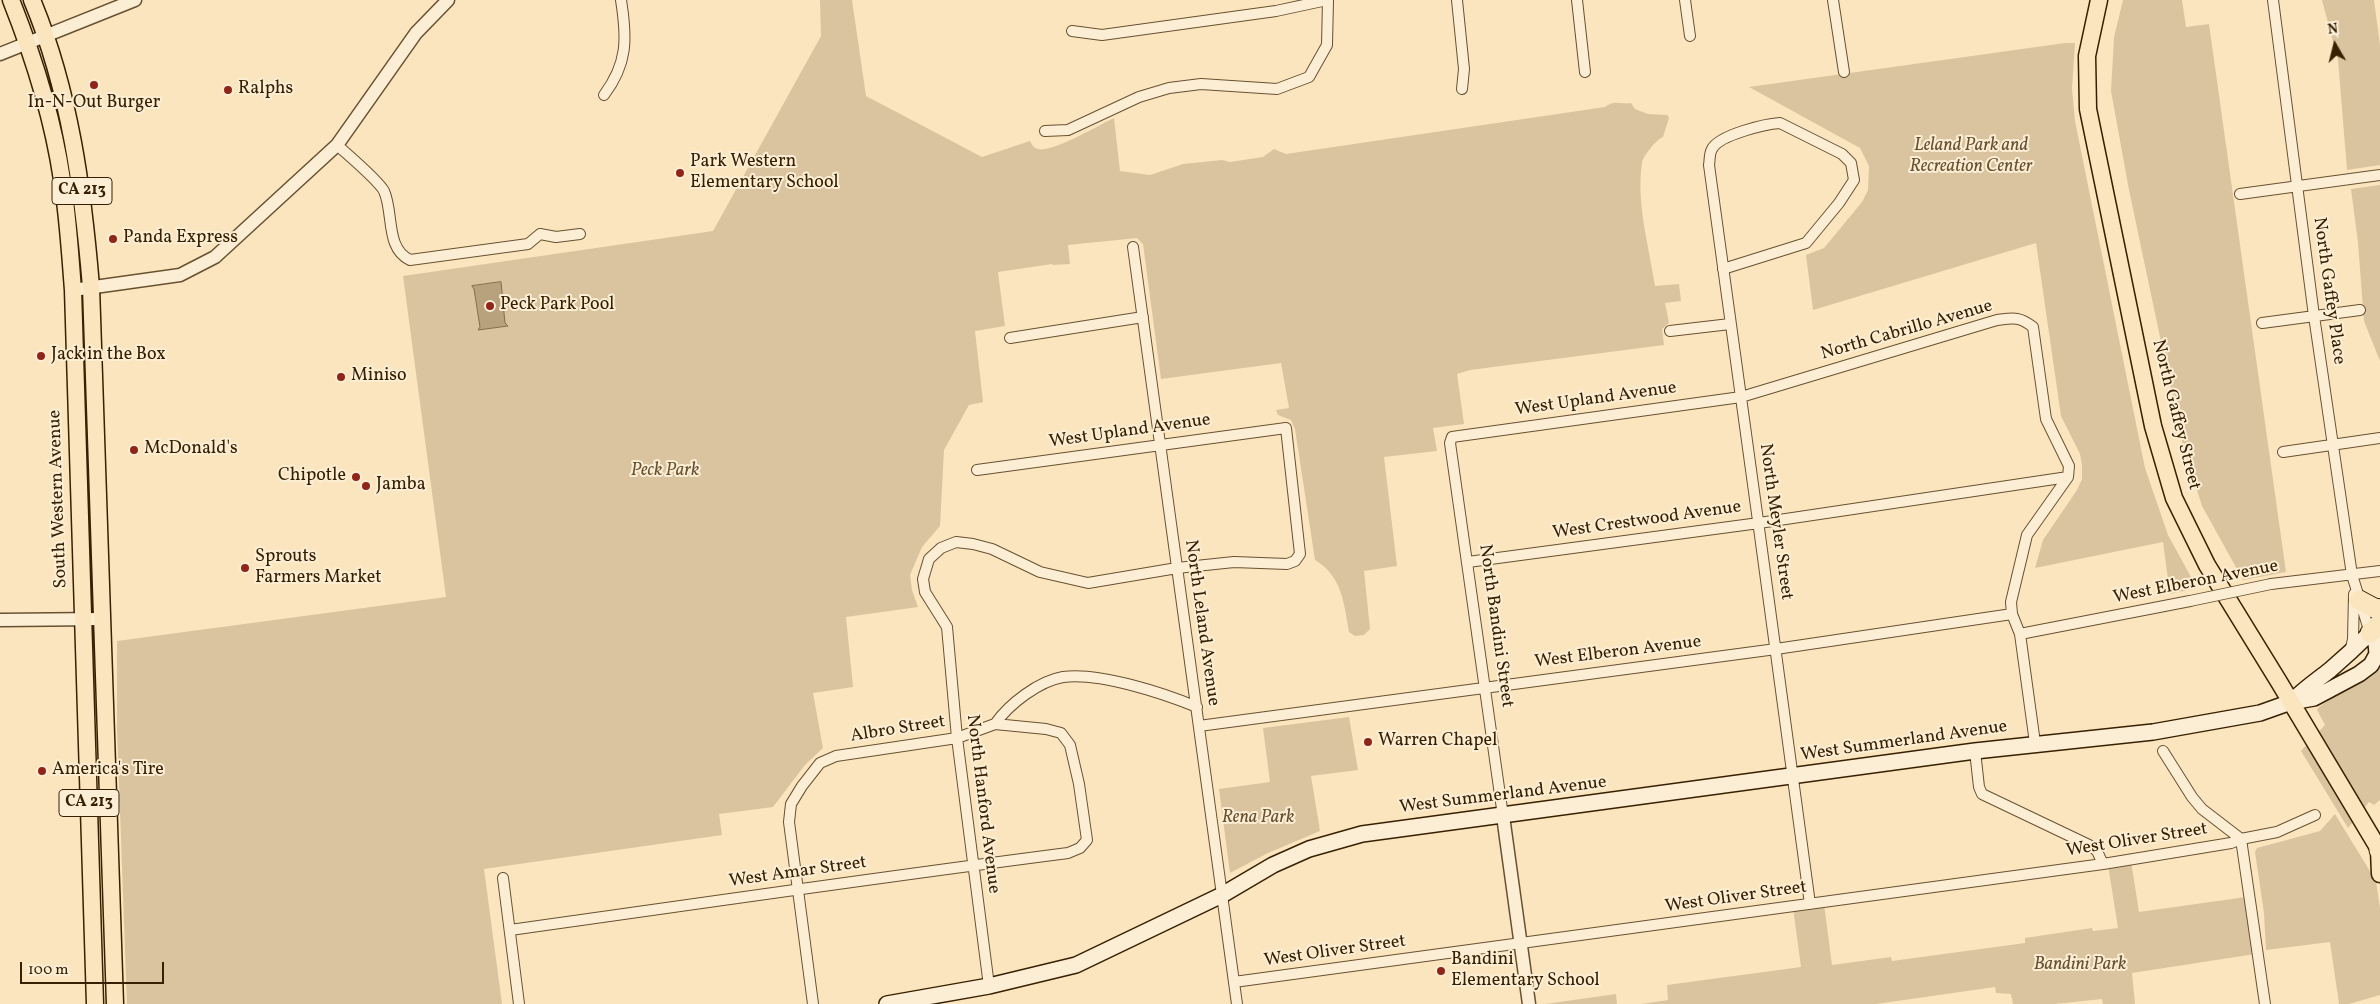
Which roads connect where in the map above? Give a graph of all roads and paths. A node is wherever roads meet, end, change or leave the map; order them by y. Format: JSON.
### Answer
{"nodes":[{"id":1,"x":11,"y":0,"type":"edge"},
{"id":2,"x":32,"y":0,"type":"edge"},
{"id":3,"x":135,"y":0,"type":"edge"},
{"id":4,"x":448,"y":0,"type":"edge"},
{"id":5,"x":621,"y":0,"type":"edge"},
{"id":6,"x":1327,"y":0,"type":"edge"},
{"id":7,"x":1457,"y":0,"type":"edge"},
{"id":8,"x":1577,"y":0,"type":"edge"},
{"id":9,"x":1685,"y":0,"type":"edge"},
{"id":10,"x":1833,"y":0,"type":"edge"},
{"id":11,"x":2098,"y":0,"type":"edge"},
{"id":12,"x":2273,"y":0,"type":"edge"},
{"id":13,"x":1072,"y":31,"type":"dead end"},
{"id":14,"x":47,"y":36,"type":"junction"},
{"id":15,"x":1690,"y":36,"type":"dead end"},
{"id":16,"x":28,"y":45,"type":"junction"},
{"id":17,"x":0,"y":54,"type":"edge"},
{"id":18,"x":1585,"y":72,"type":"dead end"},
{"id":19,"x":1844,"y":72,"type":"dead end"},
{"id":20,"x":1462,"y":89,"type":"dead end"},
{"id":21,"x":604,"y":95,"type":"dead end"},
{"id":22,"x":1045,"y":131,"type":"dead end"},
{"id":23,"x":338,"y":145,"type":"junction"},
{"id":24,"x":2380,"y":175,"type":"edge"},
{"id":25,"x":2298,"y":186,"type":"junction"},
{"id":26,"x":2240,"y":194,"type":"dead end"},
{"id":27,"x":580,"y":234,"type":"dead end"},
{"id":28,"x":1133,"y":247,"type":"dead end"},
{"id":29,"x":1723,"y":269,"type":"junction"},
{"id":30,"x":91,"y":287,"type":"junction"},
{"id":31,"x":73,"y":290,"type":"junction"},
{"id":32,"x":2360,"y":310,"type":"dead end"},
{"id":33,"x":2314,"y":316,"type":"junction"},
{"id":34,"x":1143,"y":317,"type":"junction"},
{"id":35,"x":2262,"y":323,"type":"dead end"},
{"id":36,"x":1730,"y":324,"type":"junction"},
{"id":37,"x":1670,"y":331,"type":"dead end"},
{"id":38,"x":1010,"y":338,"type":"dead end"},
{"id":39,"x":1741,"y":397,"type":"junction"},
{"id":40,"x":1456,"y":435,"type":"joint"},
{"id":41,"x":2380,"y":438,"type":"edge"},
{"id":42,"x":1160,"y":444,"type":"junction"},
{"id":43,"x":2332,"y":444,"type":"junction"},
{"id":44,"x":2282,"y":452,"type":"dead end"},
{"id":45,"x":977,"y":470,"type":"dead end"},
{"id":46,"x":2068,"y":477,"type":"junction"},
{"id":47,"x":1759,"y":523,"type":"junction"},
{"id":48,"x":1468,"y":562,"type":"junction"},
{"id":49,"x":1177,"y":568,"type":"junction"},
{"id":50,"x":2380,"y":571,"type":"edge"},
{"id":51,"x":2352,"y":575,"type":"junction"},
{"id":52,"x":2356,"y":593,"type":"junction"},
{"id":53,"x":2380,"y":609,"type":"edge"},
{"id":54,"x":2012,"y":614,"type":"junction"},
{"id":55,"x":101,"y":618,"type":"junction"},
{"id":56,"x":83,"y":619,"type":"junction"},
{"id":57,"x":0,"y":620,"type":"edge"},
{"id":58,"x":2375,"y":628,"type":"edge"},
{"id":59,"x":2020,"y":634,"type":"junction"},
{"id":60,"x":1776,"y":648,"type":"junction"},
{"id":61,"x":2349,"y":654,"type":"junction"},
{"id":62,"x":1485,"y":686,"type":"junction"},
{"id":63,"x":2291,"y":702,"type":"junction"},
{"id":64,"x":1197,"y":707,"type":"junction"},
{"id":65,"x":995,"y":724,"type":"junction"},
{"id":66,"x":1199,"y":726,"type":"junction"},
{"id":67,"x":957,"y":738,"type":"junction"},
{"id":68,"x":2035,"y":743,"type":"junction"},
{"id":69,"x":1975,"y":751,"type":"junction"},
{"id":70,"x":2163,"y":751,"type":"dead end"},
{"id":71,"x":1793,"y":776,"type":"junction"},
{"id":72,"x":2315,"y":815,"type":"dead end"},
{"id":73,"x":1503,"y":816,"type":"junction"},
{"id":74,"x":2241,"y":839,"type":"junction"},
{"id":75,"x":1087,"y":840,"type":"joint"},
{"id":76,"x":2380,"y":849,"type":"edge"},
{"id":77,"x":2103,"y":864,"type":"junction"},
{"id":78,"x":974,"y":865,"type":"junction"},
{"id":79,"x":2380,"y":874,"type":"edge"},
{"id":80,"x":503,"y":878,"type":"dead end"},
{"id":81,"x":798,"y":890,"type":"junction"},
{"id":82,"x":1222,"y":895,"type":"junction"},
{"id":83,"x":1810,"y":904,"type":"junction"},
{"id":84,"x":510,"y":930,"type":"junction"},
{"id":85,"x":1520,"y":943,"type":"junction"},
{"id":86,"x":1234,"y":982,"type":"junction"},
{"id":87,"x":989,"y":986,"type":"junction"},
{"id":88,"x":95,"y":1004,"type":"edge"},
{"id":89,"x":115,"y":1004,"type":"edge"},
{"id":90,"x":519,"y":1004,"type":"edge"},
{"id":91,"x":813,"y":1004,"type":"edge"},
{"id":92,"x":887,"y":1004,"type":"edge"},
{"id":93,"x":1237,"y":1004,"type":"edge"},
{"id":94,"x":1529,"y":1004,"type":"edge"},
{"id":95,"x":2265,"y":1004,"type":"edge"}],
"edges":[{"from":1,"to":16,"type":"main road","name":"South Western Avenue","number":"CA 213"},
{"from":2,"to":14,"type":"main road","number":"CA 213"},
{"from":3,"to":14,"type":"street"},
{"from":4,"to":23,"type":"street"},
{"from":5,"to":21,"type":"street"},
{"from":6,"to":13,"type":"street"},
{"from":6,"to":22,"type":"street"},
{"from":7,"to":20,"type":"street"},
{"from":8,"to":18,"type":"street"},
{"from":9,"to":15,"type":"street"},
{"from":10,"to":19,"type":"street"},
{"from":11,"to":63,"type":"main road","name":"North Gaffey Street"},
{"from":12,"to":25,"type":"street","name":"North Gaffey Place"},
{"from":14,"to":16,"type":"street"},
{"from":14,"to":30,"type":"main road","number":"CA 213"},
{"from":16,"to":17,"type":"street"},
{"from":16,"to":31,"type":"main road","name":"South Western Avenue","number":"CA 213"},
{"from":23,"to":27,"type":"street"},
{"from":23,"to":30,"type":"street"},
{"from":24,"to":25,"type":"street"},
{"from":25,"to":26,"type":"street"},
{"from":25,"to":33,"type":"street","name":"North Gaffey Place"},
{"from":28,"to":34,"type":"street","name":"North Leland Avenue"},
{"from":29,"to":29,"type":"street","name":"North Meyler Street"},
{"from":29,"to":36,"type":"street","name":"North Meyler Street"},
{"from":30,"to":31,"type":"street"},
{"from":30,"to":55,"type":"main road","number":"CA 213"},
{"from":31,"to":56,"type":"main road","name":"South Western Avenue","number":"CA 213"},
{"from":32,"to":33,"type":"street"},
{"from":33,"to":35,"type":"street"},
{"from":33,"to":43,"type":"street","name":"North Gaffey Place"},
{"from":34,"to":38,"type":"street"},
{"from":34,"to":42,"type":"street","name":"North Leland Avenue"},
{"from":36,"to":37,"type":"street"},
{"from":36,"to":39,"type":"street","name":"North Meyler Street"},
{"from":39,"to":40,"type":"street","name":"West Upland Avenue"},
{"from":39,"to":46,"type":"street","name":"North Cabrillo Avenue"},
{"from":39,"to":47,"type":"street","name":"North Meyler Street"},
{"from":40,"to":48,"type":"street","name":"North Bandini Street"},
{"from":41,"to":43,"type":"street"},
{"from":42,"to":45,"type":"street","name":"West Upland Avenue"},
{"from":42,"to":49,"type":"street","name":"North Leland Avenue"},
{"from":42,"to":49,"type":"street","name":"West Upland Avenue"},
{"from":43,"to":44,"type":"street"},
{"from":43,"to":51,"type":"street","name":"North Gaffey Place"},
{"from":46,"to":47,"type":"street","name":"West Crestwood Avenue"},
{"from":46,"to":54,"type":"street"},
{"from":47,"to":48,"type":"street","name":"West Crestwood Avenue"},
{"from":47,"to":60,"type":"street","name":"North Meyler Street"},
{"from":48,"to":62,"type":"street","name":"North Bandini Street"},
{"from":49,"to":64,"type":"street","name":"North Leland Avenue"},
{"from":49,"to":67,"type":"street","name":"North Hanford Avenue"},
{"from":50,"to":51,"type":"street","name":"West Elberon Avenue"},
{"from":51,"to":52,"type":"street","name":"North Gaffey Place"},
{"from":51,"to":59,"type":"street","name":"West Elberon Avenue","bridge":true},
{"from":52,"to":53,"type":"highway"},
{"from":52,"to":58,"type":"street","name":"North Gaffey Place"},
{"from":52,"to":61,"type":"street","name":"North Gaffey Place"},
{"from":54,"to":59,"type":"street"},
{"from":54,"to":60,"type":"street","name":"West Elberon Avenue"},
{"from":55,"to":56,"type":"street"},
{"from":55,"to":89,"type":"main road","number":"CA 213"},
{"from":56,"to":57,"type":"street"},
{"from":56,"to":88,"type":"main road","name":"South Western Avenue","number":"CA 213"},
{"from":58,"to":61,"type":"main road"},
{"from":58,"to":63,"type":"main road","name":"West Summerland Avenue"},
{"from":59,"to":68,"type":"street"},
{"from":60,"to":62,"type":"street","name":"West Elberon Avenue"},
{"from":60,"to":71,"type":"street","name":"North Meyler Street"},
{"from":61,"to":63,"type":"main road"},
{"from":62,"to":66,"type":"street","name":"West Elberon Avenue"},
{"from":62,"to":73,"type":"street","name":"North Bandini Street"},
{"from":63,"to":68,"type":"main road","name":"West Summerland Avenue"},
{"from":63,"to":76,"type":"main road","name":"North Gaffey Street"},
{"from":64,"to":65,"type":"street"},
{"from":64,"to":66,"type":"street","name":"North Leland Avenue"},
{"from":65,"to":67,"type":"street","name":"Albro Street"},
{"from":65,"to":75,"type":"street","name":"Albro Street"},
{"from":66,"to":82,"type":"street","name":"North Leland Avenue"},
{"from":67,"to":78,"type":"street","name":"North Hanford Avenue"},
{"from":67,"to":81,"type":"street","name":"Albro Street"},
{"from":68,"to":69,"type":"main road","name":"West Summerland Avenue"},
{"from":69,"to":71,"type":"main road","name":"West Summerland Avenue"},
{"from":69,"to":77,"type":"street"},
{"from":70,"to":74,"type":"street"},
{"from":71,"to":73,"type":"main road","name":"West Summerland Avenue"},
{"from":71,"to":83,"type":"street","name":"North Meyler Street"},
{"from":72,"to":74,"type":"street"},
{"from":73,"to":82,"type":"main road","name":"West Summerland Avenue"},
{"from":73,"to":85,"type":"street","name":"North Bandini Street"},
{"from":74,"to":77,"type":"street","name":"West Oliver Street"},
{"from":74,"to":95,"type":"street"},
{"from":75,"to":78,"type":"street","name":"West Amar Street"},
{"from":76,"to":79,"type":"main road","name":"North Gaffey Street"},
{"from":77,"to":83,"type":"street","name":"West Oliver Street"},
{"from":78,"to":81,"type":"street","name":"West Amar Street"},
{"from":78,"to":87,"type":"street","name":"North Hanford Avenue"},
{"from":80,"to":84,"type":"street"},
{"from":81,"to":84,"type":"street","name":"West Amar Street"},
{"from":81,"to":91,"type":"street"},
{"from":82,"to":86,"type":"street","name":"North Leland Avenue"},
{"from":82,"to":87,"type":"main road","name":"West Summerland Avenue"},
{"from":83,"to":85,"type":"street","name":"West Oliver Street"},
{"from":84,"to":90,"type":"street"},
{"from":85,"to":86,"type":"street","name":"West Oliver Street"},
{"from":85,"to":94,"type":"street","name":"North Bandini Street"},
{"from":86,"to":93,"type":"street","name":"North Leland Avenue"},
{"from":87,"to":92,"type":"main road","name":"West Summerland Avenue"}]}
